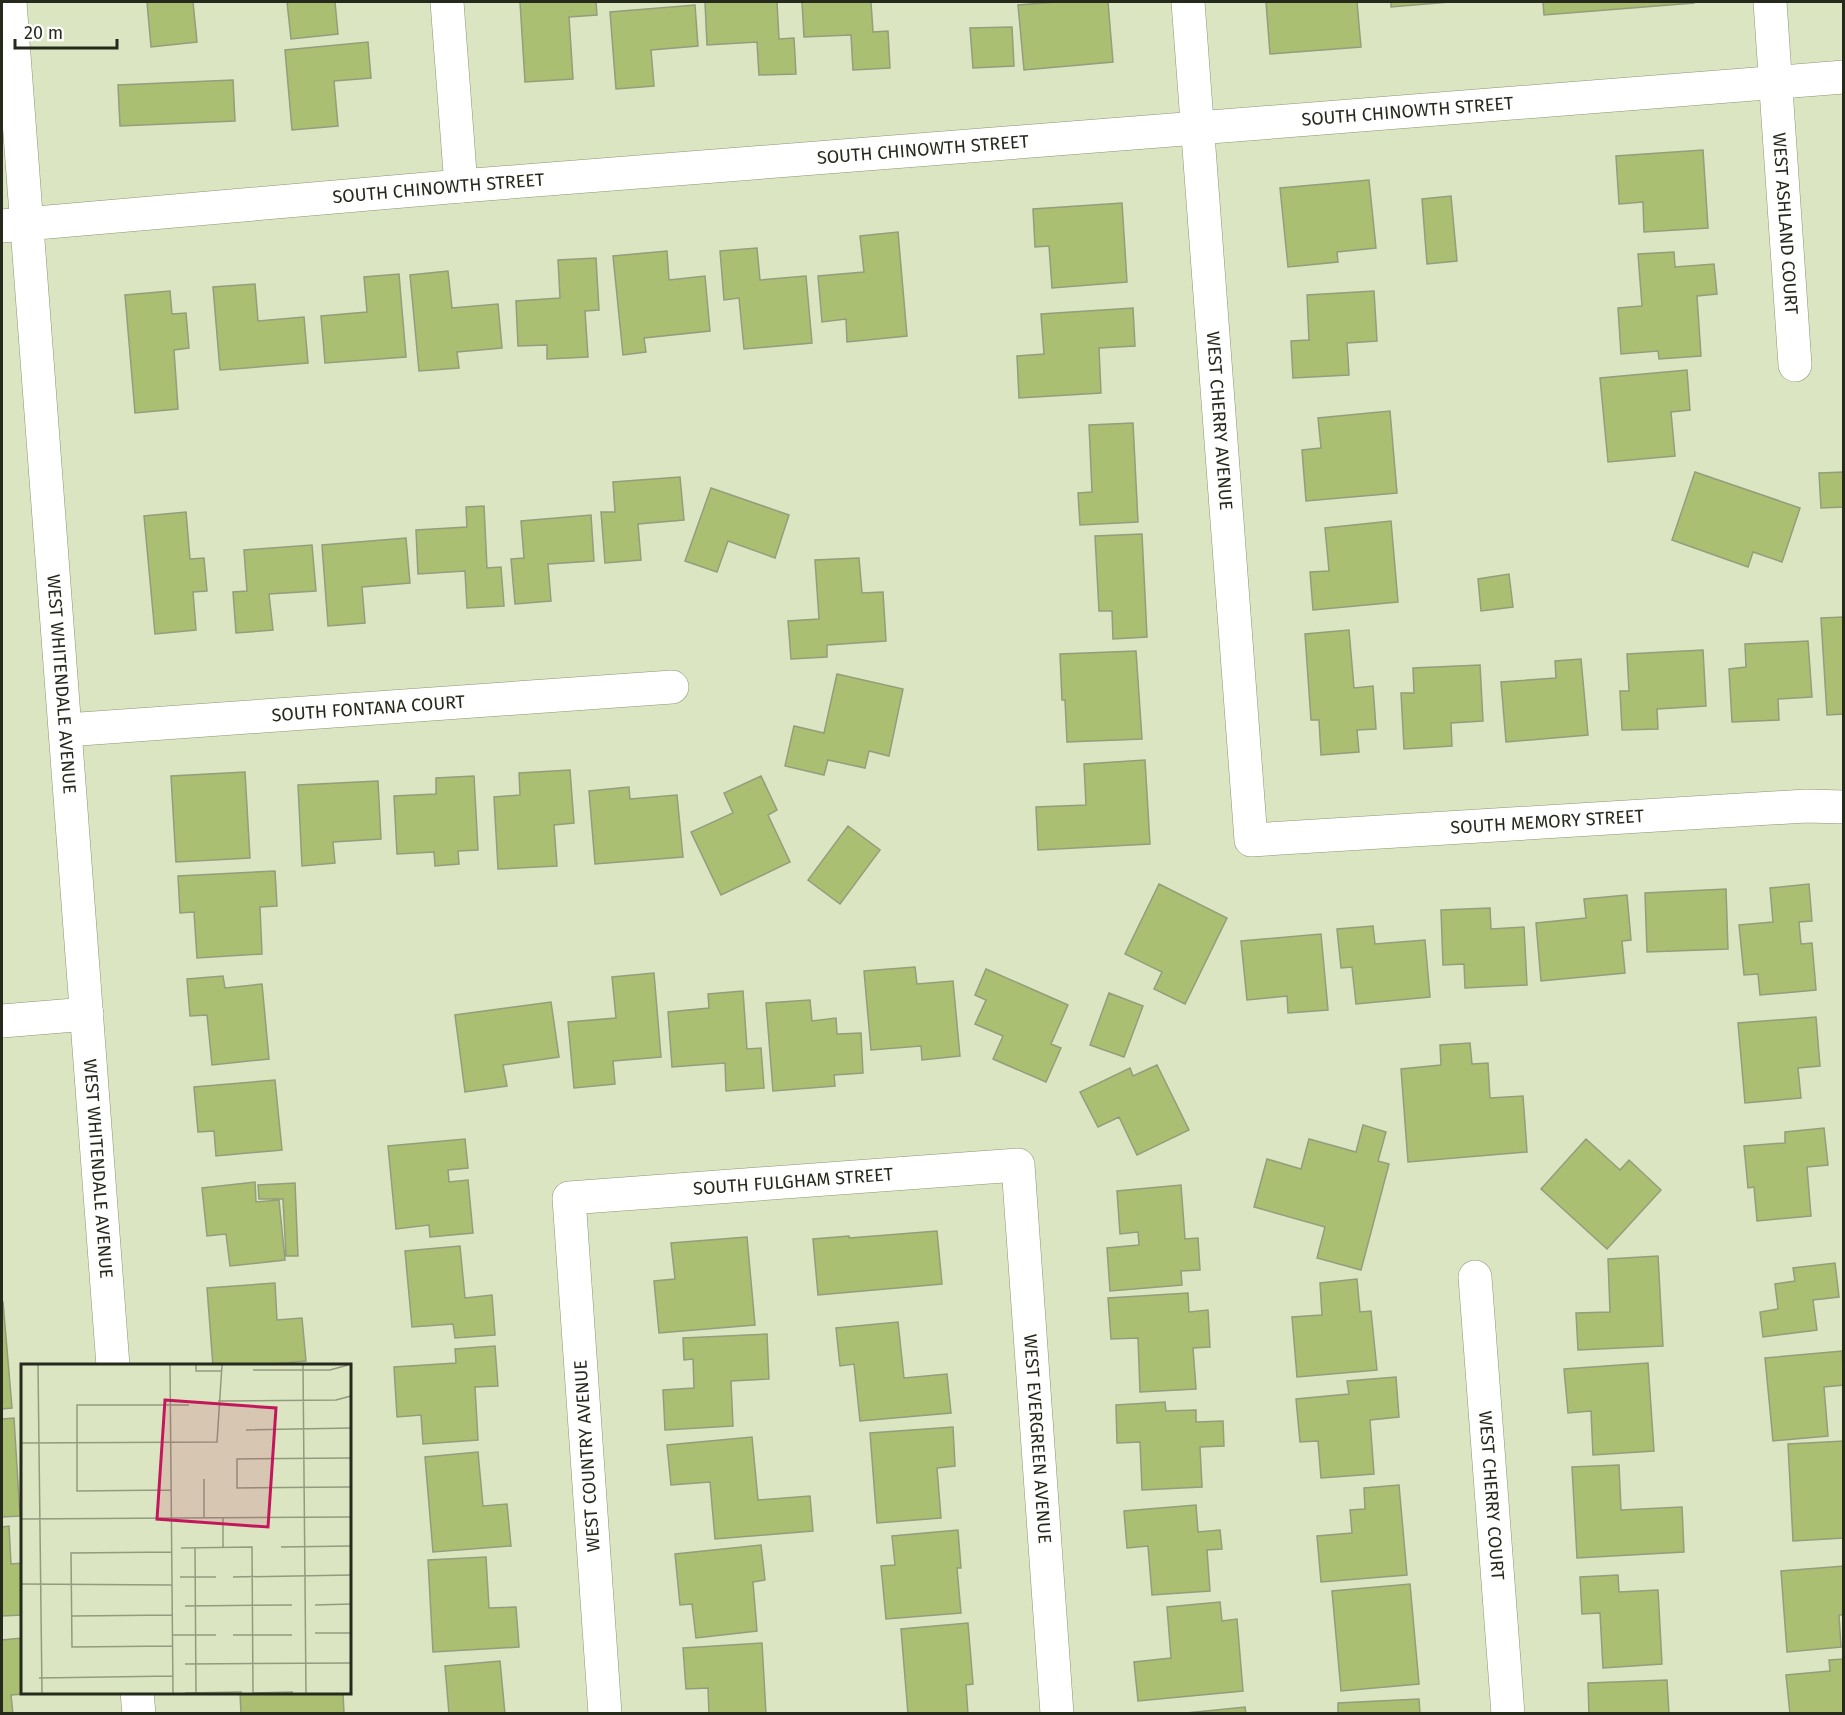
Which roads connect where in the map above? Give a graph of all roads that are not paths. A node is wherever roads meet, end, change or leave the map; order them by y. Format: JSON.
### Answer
{"nodes":[{"id":1,"x":10,"y":2,"type":"edge"},
{"id":2,"x":447,"y":2,"type":"edge"},
{"id":3,"x":1188,"y":2,"type":"edge"},
{"id":4,"x":1770,"y":2,"type":"edge"},
{"id":5,"x":1844,"y":77,"type":"edge"},
{"id":6,"x":1776,"y":82,"type":"junction"},
{"id":7,"x":1198,"y":129,"type":"junction"},
{"id":8,"x":461,"y":186,"type":"junction"},
{"id":9,"x":14,"y":225,"type":"edge"},
{"id":10,"x":1795,"y":365,"type":"dead end"},
{"id":11,"x":672,"y":687,"type":"dead end"},
{"id":12,"x":66,"y":730,"type":"junction"},
{"id":13,"x":1844,"y":807,"type":"edge"},
{"id":14,"x":1251,"y":840,"type":"joint"},
{"id":15,"x":87,"y":1014,"type":"junction"},
{"id":16,"x":2,"y":1021,"type":"edge"},
{"id":17,"x":1018,"y":1165,"type":"joint"},
{"id":18,"x":569,"y":1198,"type":"joint"},
{"id":19,"x":1475,"y":1277,"type":"dead end"},
{"id":20,"x":113,"y":1364,"type":"edge"},
{"id":21,"x":137,"y":1694,"type":"edge"},
{"id":22,"x":139,"y":1713,"type":"edge"},
{"id":23,"x":605,"y":1713,"type":"edge"},
{"id":24,"x":1057,"y":1713,"type":"edge"},
{"id":25,"x":1508,"y":1713,"type":"edge"}],
"edges":[{"from":1,"to":9,"type":"street","name":"WEST WHITENDALE AVENUE"},
{"from":2,"to":8,"type":"street"},
{"from":3,"to":7,"type":"street","name":"WEST CHERRY AVENUE"},
{"from":4,"to":6,"type":"street","name":"WEST ASHLAND COURT"},
{"from":5,"to":6,"type":"street","name":"SOUTH CHINOWTH STREET"},
{"from":6,"to":7,"type":"street","name":"SOUTH CHINOWTH STREET"},
{"from":6,"to":10,"type":"street","name":"WEST ASHLAND COURT"},
{"from":7,"to":8,"type":"street","name":"SOUTH CHINOWTH STREET"},
{"from":7,"to":14,"type":"street","name":"WEST CHERRY AVENUE"},
{"from":8,"to":9,"type":"street","name":"SOUTH CHINOWTH STREET"},
{"from":9,"to":12,"type":"street","name":"WEST WHITENDALE AVENUE"},
{"from":11,"to":12,"type":"street","name":"SOUTH FONTANA COURT"},
{"from":12,"to":15,"type":"street","name":"WEST WHITENDALE AVENUE"},
{"from":13,"to":14,"type":"street","name":"SOUTH MEMORY STREET"},
{"from":15,"to":16,"type":"street"},
{"from":15,"to":20,"type":"street","name":"WEST WHITENDALE AVENUE"},
{"from":17,"to":18,"type":"street","name":"SOUTH FULGHAM STREET"},
{"from":17,"to":24,"type":"street","name":"WEST EVERGREEN AVENUE"},
{"from":18,"to":23,"type":"street","name":"WEST COUNTRY AVENUE"},
{"from":19,"to":25,"type":"street","name":"WEST CHERRY COURT"},
{"from":21,"to":22,"type":"street"}]}
